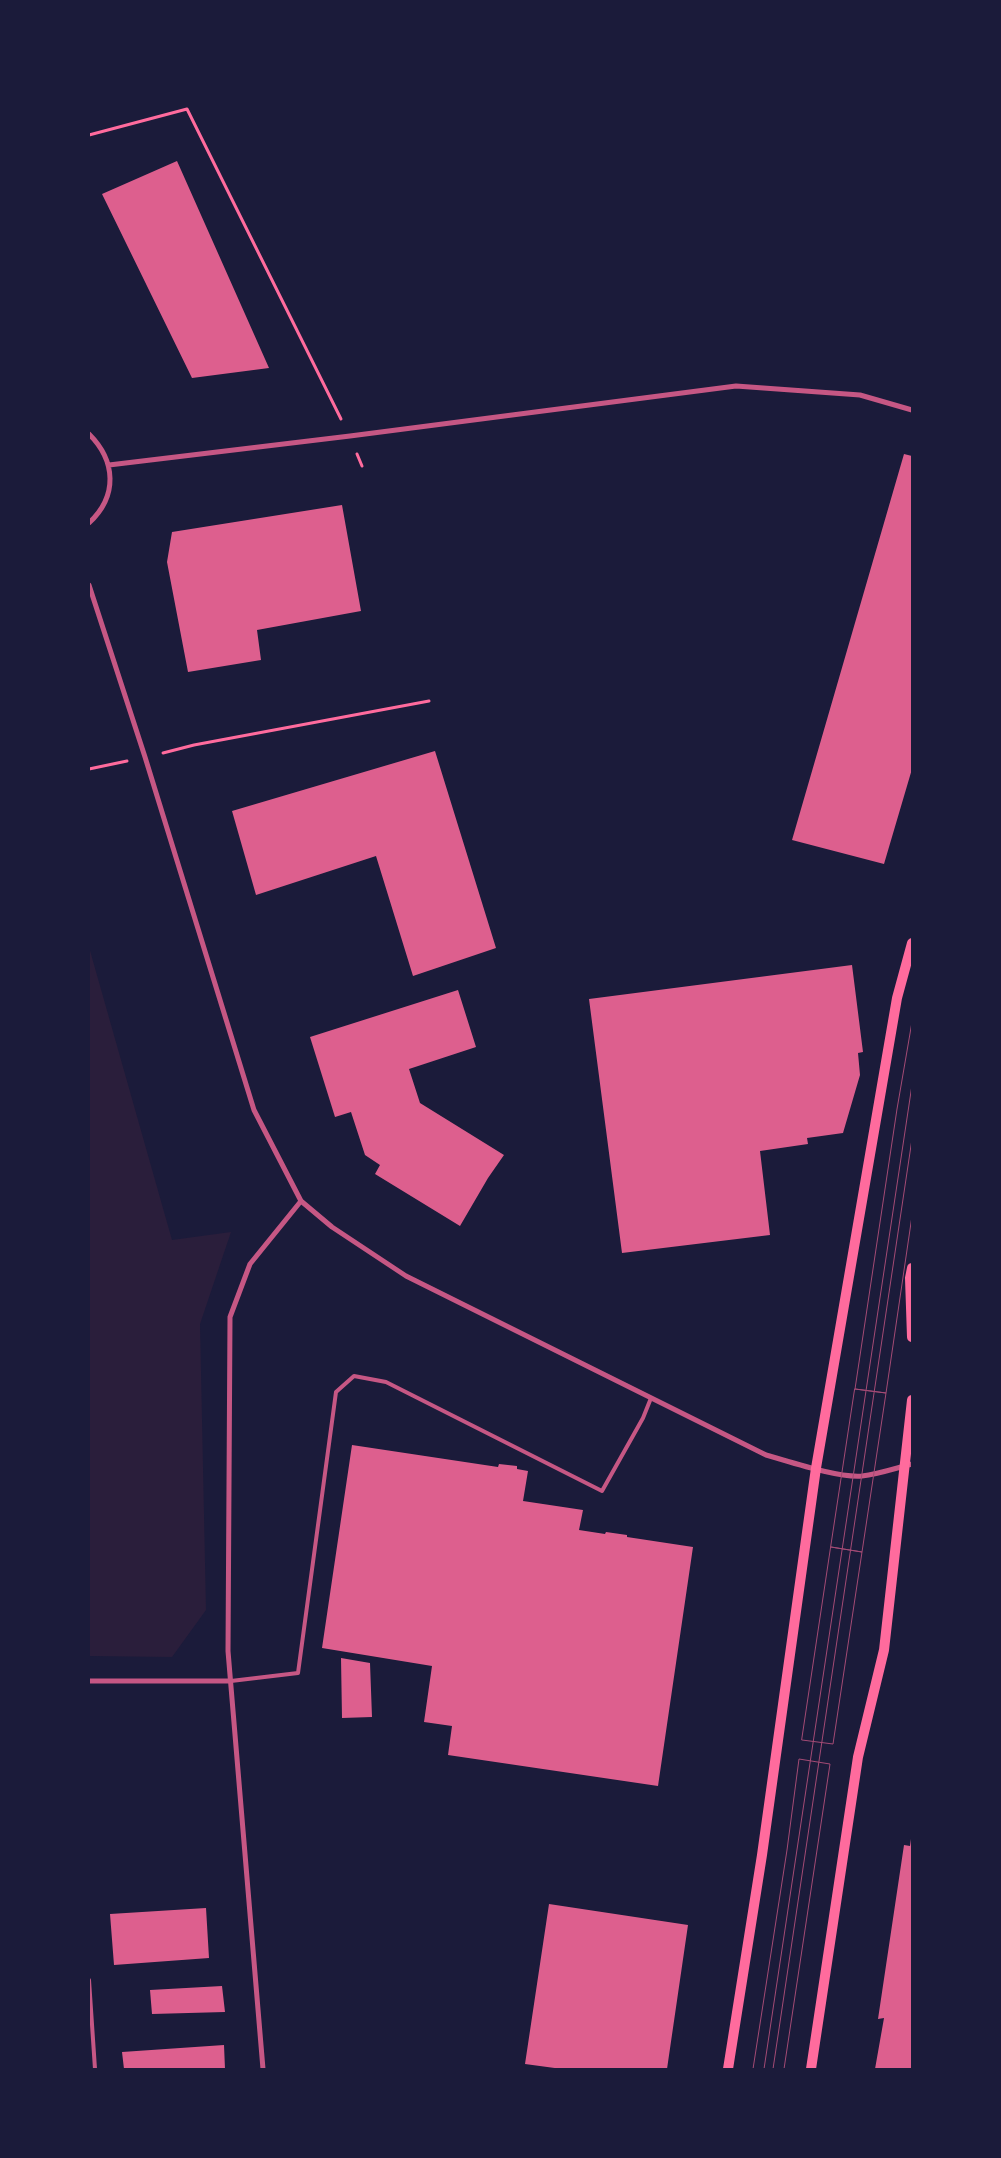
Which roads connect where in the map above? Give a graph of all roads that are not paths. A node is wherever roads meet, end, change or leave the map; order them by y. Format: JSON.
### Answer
{"nodes":[{"id":1,"x":912,"y":410,"type":"edge"},
{"id":2,"x":89,"y":434,"type":"edge"},
{"id":3,"x":109,"y":465,"type":"junction"},
{"id":4,"x":89,"y":524,"type":"edge"},
{"id":5,"x":89,"y":585,"type":"edge"},
{"id":6,"x":912,"y":943,"type":"edge"},
{"id":7,"x":301,"y":1201,"type":"junction"},
{"id":8,"x":912,"y":1268,"type":"edge"},
{"id":9,"x":912,"y":1337,"type":"edge"},
{"id":10,"x":651,"y":1398,"type":"junction"},
{"id":11,"x":912,"y":1400,"type":"edge"},
{"id":12,"x":910,"y":1436,"type":"edge"},
{"id":13,"x":908,"y":1465,"type":"edge"},
{"id":14,"x":816,"y":1468,"type":"junction"},
{"id":15,"x":89,"y":1680,"type":"edge"},
{"id":16,"x":231,"y":1682,"type":"junction"},
{"id":17,"x":89,"y":1980,"type":"edge"},
{"id":18,"x":95,"y":2069,"type":"edge"},
{"id":19,"x":262,"y":2069,"type":"edge"},
{"id":20,"x":728,"y":2069,"type":"edge"},
{"id":21,"x":811,"y":2069,"type":"edge"}],
"edges":[{"from":1,"to":3,"type":"street"},
{"from":2,"to":3,"type":"street"},
{"from":3,"to":4,"type":"street"},
{"from":5,"to":7,"type":"street"},
{"from":6,"to":14,"type":"main road"},
{"from":7,"to":10,"type":"street"},
{"from":7,"to":16,"type":"street"},
{"from":8,"to":9,"type":"main road"},
{"from":10,"to":14,"type":"street"},
{"from":10,"to":16,"type":"lane"},
{"from":11,"to":12,"type":"main road"},
{"from":12,"to":13,"type":"main road"},
{"from":13,"to":14,"type":"street"},
{"from":13,"to":21,"type":"main road"},
{"from":14,"to":20,"type":"main road"},
{"from":15,"to":16,"type":"street"},
{"from":16,"to":19,"type":"street"},
{"from":17,"to":18,"type":"lane"}]}
